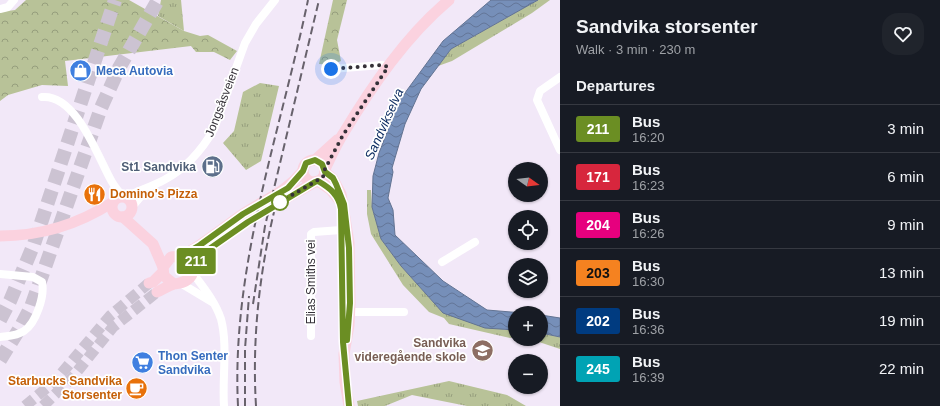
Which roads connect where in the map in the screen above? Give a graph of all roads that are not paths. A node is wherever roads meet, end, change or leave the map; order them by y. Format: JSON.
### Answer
{"nodes":[{"id":1,"x":14,"y":0,"type":"edge"},
{"id":2,"x":275,"y":0,"type":"edge"},
{"id":3,"x":449,"y":0,"type":"edge"},
{"id":4,"x":0,"y":9,"type":"edge"},
{"id":5,"x":388,"y":67,"type":"junction"},
{"id":6,"x":331,"y":69,"type":"dead end"},
{"id":7,"x":560,"y":77,"type":"edge"},
{"id":8,"x":42,"y":97,"type":"dead end"},
{"id":9,"x":343,"y":135,"type":"junction"},
{"id":10,"x":560,"y":150,"type":"edge"},
{"id":11,"x":315,"y":160,"type":"junction"},
{"id":12,"x":325,"y":170,"type":"junction"},
{"id":13,"x":303,"y":171,"type":"junction"},
{"id":14,"x":316,"y":181,"type":"junction"},
{"id":15,"x":149,"y":187,"type":"junction"},
{"id":16,"x":118,"y":200,"type":"junction"},
{"id":17,"x":132,"y":208,"type":"junction"},
{"id":18,"x":91,"y":215,"type":"junction"},
{"id":19,"x":119,"y":216,"type":"junction"},
{"id":20,"x":139,"y":230,"type":"junction"},
{"id":21,"x":341,"y":230,"type":"junction"},
{"id":22,"x":0,"y":236,"type":"edge"},
{"id":23,"x":475,"y":242,"type":"dead end"},
{"id":24,"x":153,"y":244,"type":"junction"},
{"id":25,"x":178,"y":256,"type":"junction"},
{"id":26,"x":443,"y":261,"type":"dead end"},
{"id":27,"x":163,"y":269,"type":"junction"},
{"id":28,"x":192,"y":269,"type":"junction"},
{"id":29,"x":0,"y":274,"type":"edge"},
{"id":30,"x":149,"y":283,"type":"tunnel mouth"},
{"id":31,"x":178,"y":284,"type":"junction"},
{"id":32,"x":157,"y":292,"type":"tunnel mouth"},
{"id":33,"x":212,"y":302,"type":"junction"},
{"id":34,"x":404,"y":312,"type":"dead end"},
{"id":35,"x":346,"y":313,"type":"junction"},
{"id":36,"x":311,"y":336,"type":"dead end"},
{"id":37,"x":0,"y":337,"type":"edge"},
{"id":38,"x":224,"y":406,"type":"edge"},
{"id":39,"x":349,"y":406,"type":"edge"}],
"edges":[{"from":1,"to":4,"type":"street"},
{"from":2,"to":15,"type":"street","name":"Jongsåsveien"},
{"from":3,"to":5,"type":"main road"},
{"from":5,"to":6,"type":"street"},
{"from":5,"to":9,"type":"main road"},
{"from":7,"to":10,"type":"street"},
{"from":8,"to":16,"type":"street"},
{"from":9,"to":11,"type":"main road"},
{"from":9,"to":12,"type":"main road"},
{"from":11,"to":12,"type":"main road"},
{"from":11,"to":13,"type":"main road"},
{"from":12,"to":14,"type":"main road"},
{"from":12,"to":35,"type":"main road"},
{"from":13,"to":14,"type":"main road"},
{"from":13,"to":25,"type":"main road"},
{"from":14,"to":21,"type":"main road"},
{"from":14,"to":28,"type":"main road"},
{"from":15,"to":16,"type":"street","name":"Jongsåsveien"},
{"from":15,"to":17,"type":"street","name":"Jongsåsveien"},
{"from":16,"to":17,"type":"main road"},
{"from":16,"to":18,"type":"main road","name":"Jongsåsveien"},
{"from":16,"to":19,"type":"main road"},
{"from":17,"to":19,"type":"main road"},
{"from":17,"to":20,"type":"main road"},
{"from":18,"to":19,"type":"main road","name":"Jongsåsveien"},
{"from":18,"to":22,"type":"main road","name":"Jongsåsveien"},
{"from":19,"to":20,"type":"main road"},
{"from":20,"to":24,"type":"main road"},
{"from":21,"to":35,"type":"main road"},
{"from":21,"to":36,"type":"street","name":"Elias Smiths vei"},
{"from":23,"to":26,"type":"street"},
{"from":24,"to":25,"type":"main road"},
{"from":24,"to":27,"type":"main road"},
{"from":25,"to":27,"type":"main road"},
{"from":25,"to":28,"type":"main road"},
{"from":27,"to":30,"type":"main road"},
{"from":27,"to":31,"type":"main road"},
{"from":28,"to":31,"type":"main road"},
{"from":28,"to":33,"type":"street"},
{"from":29,"to":37,"type":"street"},
{"from":31,"to":32,"type":"main road"},
{"from":31,"to":33,"type":"street"},
{"from":33,"to":38,"type":"street"},
{"from":34,"to":35,"type":"street"},
{"from":35,"to":39,"type":"main road"}]}
